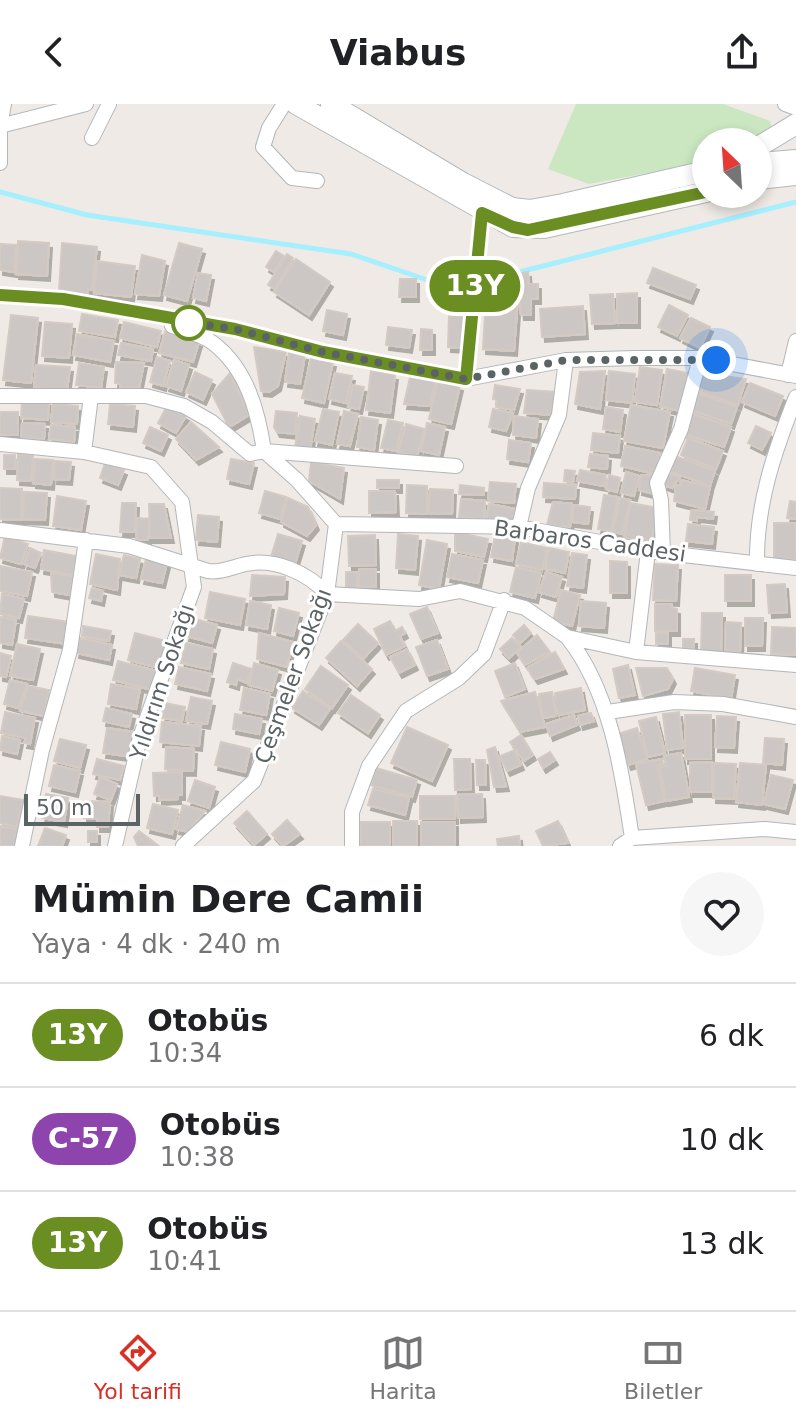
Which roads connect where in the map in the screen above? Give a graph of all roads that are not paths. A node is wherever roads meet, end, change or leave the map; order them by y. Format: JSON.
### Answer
{"nodes":[{"id":1,"x":4,"y":104,"type":"edge"},
{"id":2,"x":86,"y":104,"type":"edge"},
{"id":3,"x":109,"y":104,"type":"edge"},
{"id":4,"x":284,"y":104,"type":"edge"},
{"id":5,"x":296,"y":104,"type":"edge"},
{"id":6,"x":331,"y":104,"type":"edge"},
{"id":7,"x":785,"y":104,"type":"edge"},
{"id":8,"x":796,"y":108,"type":"edge"},
{"id":9,"x":796,"y":124,"type":"edge"},
{"id":10,"x":0,"y":127,"type":"edge"},
{"id":11,"x":92,"y":138,"type":"dead end"},
{"id":12,"x":772,"y":139,"type":"edge"},
{"id":13,"x":796,"y":160,"type":"edge"},
{"id":14,"x":0,"y":162,"type":"edge"},
{"id":15,"x":772,"y":162,"type":"edge"},
{"id":16,"x":796,"y":175,"type":"edge"},
{"id":17,"x":772,"y":178,"type":"edge"},
{"id":18,"x":692,"y":180,"type":"edge"},
{"id":19,"x":317,"y":181,"type":"dead end"},
{"id":20,"x":486,"y":205,"type":"junction"},
{"id":21,"x":0,"y":295,"type":"edge"},
{"id":22,"x":149,"y":317,"type":"junction"},
{"id":23,"x":796,"y":341,"type":"edge"},
{"id":24,"x":700,"y":358,"type":"junction"},
{"id":25,"x":566,"y":360,"type":"junction"},
{"id":26,"x":792,"y":375,"type":"edge"},
{"id":27,"x":466,"y":379,"type":"junction"},
{"id":28,"x":0,"y":396,"type":"edge"},
{"id":29,"x":91,"y":396,"type":"junction"},
{"id":30,"x":796,"y":397,"type":"edge"},
{"id":31,"x":0,"y":444,"type":"edge"},
{"id":32,"x":264,"y":451,"type":"junction"},
{"id":33,"x":84,"y":452,"type":"junction"},
{"id":34,"x":456,"y":466,"type":"dead end"},
{"id":35,"x":336,"y":524,"type":"junction"},
{"id":36,"x":519,"y":527,"type":"junction"},
{"id":37,"x":0,"y":530,"type":"edge"},
{"id":38,"x":86,"y":540,"type":"junction"},
{"id":39,"x":655,"y":552,"type":"junction"},
{"id":40,"x":191,"y":564,"type":"junction"},
{"id":41,"x":757,"y":564,"type":"junction"},
{"id":42,"x":796,"y":568,"type":"edge"},
{"id":43,"x":327,"y":594,"type":"junction"},
{"id":44,"x":504,"y":600,"type":"junction"},
{"id":45,"x":567,"y":637,"type":"junction"},
{"id":46,"x":636,"y":652,"type":"junction"},
{"id":47,"x":796,"y":665,"type":"edge"},
{"id":48,"x":608,"y":712,"type":"junction"},
{"id":49,"x":796,"y":717,"type":"edge"},
{"id":50,"x":796,"y":832,"type":"edge"},
{"id":51,"x":626,"y":842,"type":"edge"},
{"id":52,"x":22,"y":846,"type":"edge"},
{"id":53,"x":115,"y":846,"type":"edge"},
{"id":54,"x":183,"y":846,"type":"edge"},
{"id":55,"x":352,"y":846,"type":"edge"}],
"edges":[{"from":1,"to":10,"type":"street"},
{"from":2,"to":10,"type":"street"},
{"from":3,"to":11,"type":"street"},
{"from":4,"to":19,"type":"street"},
{"from":5,"to":20,"type":"main road"},
{"from":6,"to":20,"type":"main road"},
{"from":7,"to":8,"type":"street"},
{"from":9,"to":12,"type":"main road"},
{"from":10,"to":14,"type":"street"},
{"from":13,"to":15,"type":"main road"},
{"from":16,"to":17,"type":"main road"},
{"from":18,"to":20,"type":"main road"},
{"from":20,"to":27,"type":"street"},
{"from":21,"to":22,"type":"street"},
{"from":22,"to":27,"type":"street"},
{"from":22,"to":32,"type":"street"},
{"from":23,"to":26,"type":"street"},
{"from":24,"to":25,"type":"street"},
{"from":24,"to":26,"type":"street"},
{"from":24,"to":39,"type":"street"},
{"from":25,"to":27,"type":"street"},
{"from":25,"to":36,"type":"street"},
{"from":28,"to":29,"type":"street"},
{"from":29,"to":32,"type":"street"},
{"from":29,"to":33,"type":"street"},
{"from":30,"to":41,"type":"street"},
{"from":31,"to":33,"type":"street","name":"Yıldırım Sokağı"},
{"from":32,"to":34,"type":"street"},
{"from":32,"to":35,"type":"street"},
{"from":33,"to":40,"type":"street","name":"Yıldırım Sokağı"},
{"from":35,"to":36,"type":"street","name":"Barbaros Caddesi"},
{"from":35,"to":43,"type":"street","name":"Çeşmeler Sokağı"},
{"from":36,"to":39,"type":"street","name":"Barbaros Caddesi"},
{"from":37,"to":38,"type":"street"},
{"from":38,"to":40,"type":"street"},
{"from":38,"to":52,"type":"street"},
{"from":39,"to":41,"type":"street","name":"Barbaros Caddesi"},
{"from":39,"to":46,"type":"street"},
{"from":40,"to":43,"type":"street"},
{"from":40,"to":53,"type":"street","name":"Yıldırım Sokağı"},
{"from":41,"to":42,"type":"street","name":"Barbaros Caddesi"},
{"from":43,"to":44,"type":"street"},
{"from":43,"to":54,"type":"street","name":"Çeşmeler Sokağı"},
{"from":44,"to":45,"type":"street"},
{"from":44,"to":55,"type":"street"},
{"from":45,"to":46,"type":"street"},
{"from":45,"to":48,"type":"street"},
{"from":46,"to":47,"type":"street"},
{"from":48,"to":49,"type":"street"},
{"from":48,"to":51,"type":"street"},
{"from":50,"to":51,"type":"street"}]}
